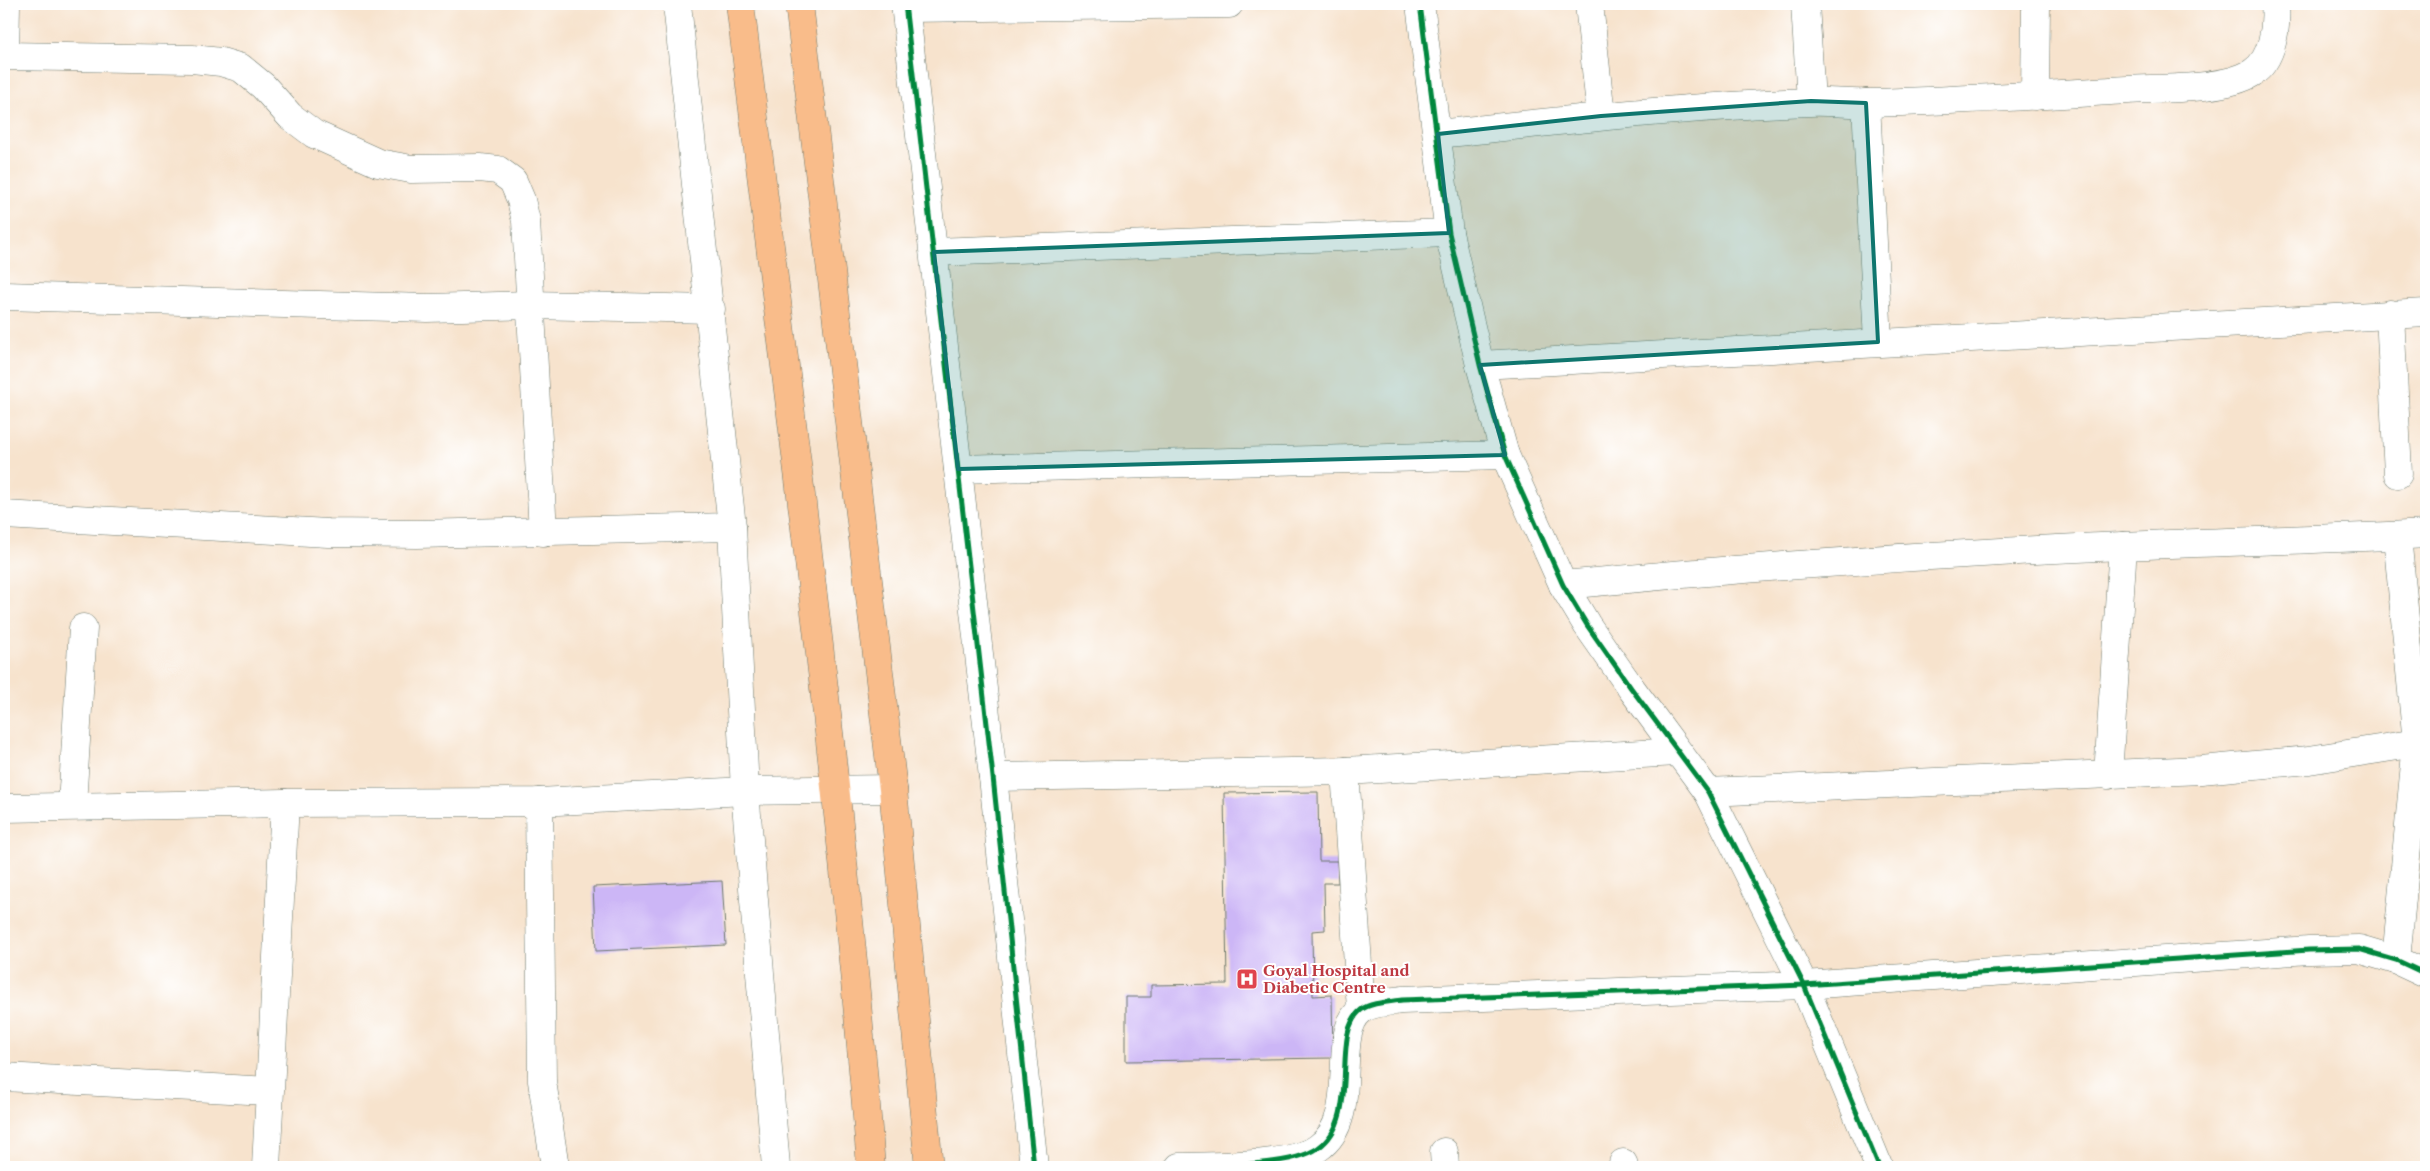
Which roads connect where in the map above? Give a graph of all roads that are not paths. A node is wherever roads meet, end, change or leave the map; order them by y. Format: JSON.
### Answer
{"nodes":[{"id":1,"x":6,"y":4,"type":"edge"},
{"id":2,"x":677,"y":4,"type":"edge"},
{"id":3,"x":740,"y":4,"type":"edge"},
{"id":4,"x":799,"y":4,"type":"edge"},
{"id":5,"x":1229,"y":4,"type":"edge"},
{"id":6,"x":1420,"y":4,"type":"edge"},
{"id":7,"x":1590,"y":4,"type":"edge"},
{"id":8,"x":1805,"y":4,"type":"edge"},
{"id":9,"x":2036,"y":4,"type":"edge"},
{"id":10,"x":2275,"y":4,"type":"edge"},
{"id":11,"x":906,"y":6,"type":"edge"},
{"id":12,"x":4,"y":56,"type":"edge"},
{"id":13,"x":2035,"y":96,"type":"junction"},
{"id":14,"x":1811,"y":101,"type":"junction"},
{"id":15,"x":1866,"y":103,"type":"junction"},
{"id":16,"x":1601,"y":116,"type":"junction"},
{"id":17,"x":1438,"y":134,"type":"junction"},
{"id":18,"x":1449,"y":233,"type":"junction"},
{"id":19,"x":934,"y":252,"type":"junction"},
{"id":20,"x":4,"y":296,"type":"edge"},
{"id":21,"x":531,"y":305,"type":"junction"},
{"id":22,"x":711,"y":310,"type":"junction"},
{"id":23,"x":2426,"y":313,"type":"edge"},
{"id":24,"x":2390,"y":314,"type":"junction"},
{"id":25,"x":1878,"y":342,"type":"junction"},
{"id":26,"x":1480,"y":365,"type":"junction"},
{"id":27,"x":1505,"y":455,"type":"junction"},
{"id":28,"x":958,"y":469,"type":"junction"},
{"id":29,"x":2398,"y":474,"type":"dead end"},
{"id":30,"x":4,"y":515,"type":"edge"},
{"id":31,"x":732,"y":527,"type":"junction"},
{"id":32,"x":543,"y":532,"type":"junction"},
{"id":33,"x":2426,"y":534,"type":"edge"},
{"id":34,"x":2397,"y":536,"type":"junction"},
{"id":35,"x":2123,"y":546,"type":"junction"},
{"id":36,"x":1563,"y":585,"type":"junction"},
{"id":37,"x":83,"y":628,"type":"dead end"},
{"id":38,"x":2421,"y":743,"type":"edge"},
{"id":39,"x":1677,"y":752,"type":"junction"},
{"id":40,"x":1345,"y":771,"type":"junction"},
{"id":41,"x":2108,"y":775,"type":"junction"},
{"id":42,"x":993,"y":777,"type":"junction"},
{"id":43,"x":893,"y":790,"type":"junction"},
{"id":44,"x":745,"y":791,"type":"junction"},
{"id":45,"x":836,"y":792,"type":"junction"},
{"id":46,"x":1708,"y":792,"type":"junction"},
{"id":47,"x":539,"y":802,"type":"junction"},
{"id":48,"x":285,"y":803,"type":"junction"},
{"id":49,"x":72,"y":805,"type":"junction"},
{"id":50,"x":4,"y":808,"type":"edge"},
{"id":51,"x":2396,"y":960,"type":"junction"},
{"id":52,"x":2426,"y":974,"type":"edge"},
{"id":53,"x":1804,"y":985,"type":"junction"},
{"id":54,"x":1362,"y":1009,"type":"junction"},
{"id":55,"x":4,"y":1077,"type":"edge"},
{"id":56,"x":268,"y":1091,"type":"junction"},
{"id":57,"x":1236,"y":1166,"type":"edge"},
{"id":58,"x":266,"y":1167,"type":"edge"},
{"id":59,"x":555,"y":1167,"type":"edge"},
{"id":60,"x":776,"y":1167,"type":"edge"},
{"id":61,"x":871,"y":1167,"type":"edge"},
{"id":62,"x":929,"y":1167,"type":"edge"},
{"id":63,"x":1034,"y":1167,"type":"edge"},
{"id":64,"x":1179,"y":1167,"type":"edge"},
{"id":65,"x":1879,"y":1167,"type":"edge"}],
"edges":[{"from":1,"to":12,"type":"street"},
{"from":2,"to":22,"type":"street"},
{"from":3,"to":45,"type":"main road"},
{"from":4,"to":43,"type":"main road"},
{"from":5,"to":11,"type":"street"},
{"from":6,"to":17,"type":"street"},
{"from":7,"to":16,"type":"street"},
{"from":8,"to":14,"type":"street"},
{"from":9,"to":13,"type":"street"},
{"from":10,"to":13,"type":"street"},
{"from":11,"to":19,"type":"street"},
{"from":12,"to":21,"type":"street"},
{"from":13,"to":15,"type":"street"},
{"from":14,"to":15,"type":"street"},
{"from":14,"to":16,"type":"street"},
{"from":15,"to":25,"type":"street"},
{"from":16,"to":17,"type":"street"},
{"from":17,"to":18,"type":"street"},
{"from":18,"to":19,"type":"street"},
{"from":18,"to":26,"type":"street"},
{"from":19,"to":28,"type":"street"},
{"from":20,"to":21,"type":"street"},
{"from":21,"to":22,"type":"street"},
{"from":21,"to":32,"type":"street"},
{"from":22,"to":31,"type":"street"},
{"from":23,"to":24,"type":"street"},
{"from":24,"to":25,"type":"street"},
{"from":24,"to":29,"type":"street"},
{"from":25,"to":26,"type":"street"},
{"from":26,"to":27,"type":"street"},
{"from":27,"to":28,"type":"street"},
{"from":27,"to":36,"type":"street"},
{"from":28,"to":42,"type":"street"},
{"from":30,"to":32,"type":"street"},
{"from":31,"to":32,"type":"street"},
{"from":31,"to":44,"type":"street"},
{"from":33,"to":34,"type":"street"},
{"from":34,"to":35,"type":"street"},
{"from":34,"to":38,"type":"street"},
{"from":35,"to":36,"type":"street"},
{"from":35,"to":41,"type":"street"},
{"from":36,"to":39,"type":"street"},
{"from":37,"to":49,"type":"street"},
{"from":38,"to":41,"type":"street"},
{"from":38,"to":51,"type":"street"},
{"from":39,"to":40,"type":"street"},
{"from":39,"to":46,"type":"street"},
{"from":40,"to":42,"type":"street"},
{"from":40,"to":54,"type":"street"},
{"from":41,"to":46,"type":"street"},
{"from":42,"to":63,"type":"street"},
{"from":43,"to":45,"type":"street"},
{"from":43,"to":62,"type":"main road"},
{"from":44,"to":45,"type":"street"},
{"from":44,"to":47,"type":"street"},
{"from":44,"to":60,"type":"street"},
{"from":45,"to":61,"type":"main road"},
{"from":46,"to":53,"type":"street"},
{"from":47,"to":48,"type":"street"},
{"from":47,"to":59,"type":"street"},
{"from":48,"to":49,"type":"street"},
{"from":48,"to":56,"type":"street"},
{"from":49,"to":50,"type":"street"},
{"from":51,"to":52,"type":"street"},
{"from":51,"to":53,"type":"street"},
{"from":53,"to":54,"type":"street"},
{"from":53,"to":65,"type":"street"},
{"from":54,"to":57,"type":"street"},
{"from":55,"to":56,"type":"street"},
{"from":56,"to":58,"type":"street"},
{"from":57,"to":64,"type":"street"}]}
